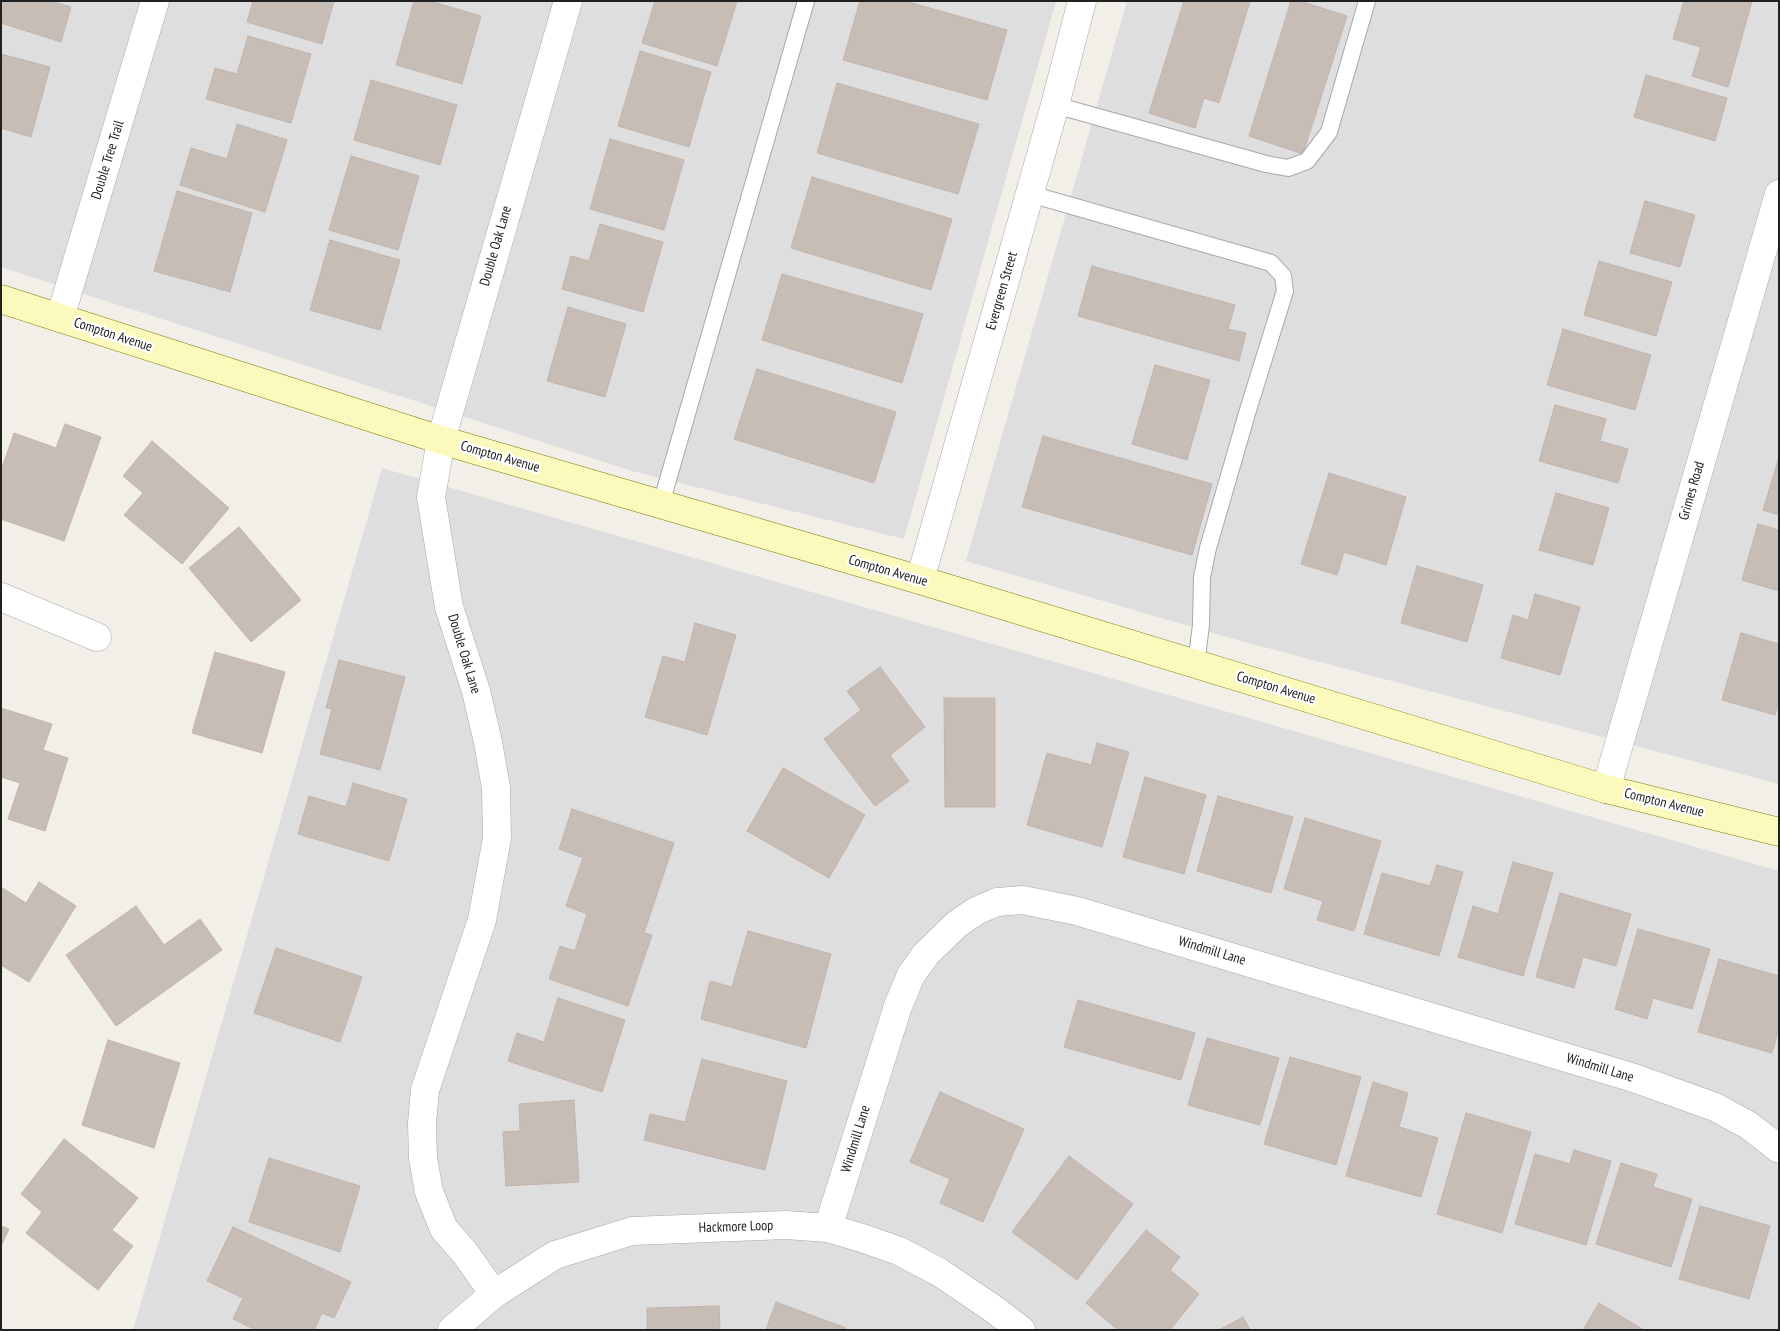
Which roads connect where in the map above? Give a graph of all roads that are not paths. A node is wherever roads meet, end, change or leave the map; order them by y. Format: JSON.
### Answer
{"nodes":[{"id":1,"x":156,"y":1,"type":"edge"},
{"id":2,"x":568,"y":1,"type":"edge"},
{"id":3,"x":806,"y":1,"type":"edge"},
{"id":4,"x":1082,"y":1,"type":"edge"},
{"id":5,"x":1367,"y":1,"type":"edge"},
{"id":6,"x":1054,"y":105,"type":"junction"},
{"id":7,"x":1030,"y":194,"type":"junction"},
{"id":8,"x":1779,"y":194,"type":"edge"},
{"id":9,"x":1,"y":299,"type":"edge"},
{"id":10,"x":60,"y":318,"type":"junction"},
{"id":11,"x":441,"y":440,"type":"junction"},
{"id":12,"x":661,"y":504,"type":"junction"},
{"id":13,"x":920,"y":580,"type":"junction"},
{"id":14,"x":1,"y":597,"type":"edge"},
{"id":15,"x":97,"y":637,"type":"dead end"},
{"id":16,"x":1196,"y":664,"type":"junction"},
{"id":17,"x":1606,"y":788,"type":"junction"},
{"id":18,"x":1779,"y":832,"type":"edge"},
{"id":19,"x":1779,"y":1149,"type":"edge"},
{"id":20,"x":828,"y":1228,"type":"junction"},
{"id":21,"x":494,"y":1294,"type":"junction"},
{"id":22,"x":452,"y":1330,"type":"edge"},
{"id":23,"x":1021,"y":1330,"type":"edge"}],
"edges":[{"from":1,"to":10,"type":"street","name":"Double Tree Trail"},
{"from":2,"to":11,"type":"street","name":"Double Oak Lane"},
{"from":3,"to":12,"type":"lane"},
{"from":4,"to":6,"type":"street","name":"Evergreen Street"},
{"from":5,"to":6,"type":"lane"},
{"from":6,"to":7,"type":"street","name":"Evergreen Street"},
{"from":7,"to":13,"type":"street","name":"Evergreen Street"},
{"from":7,"to":16,"type":"lane"},
{"from":8,"to":17,"type":"street","name":"Grimes Road"},
{"from":9,"to":10,"type":"street","name":"Compton Avenue"},
{"from":10,"to":11,"type":"street","name":"Compton Avenue"},
{"from":11,"to":12,"type":"street","name":"Compton Avenue"},
{"from":11,"to":21,"type":"street","name":"Double Oak Lane"},
{"from":12,"to":13,"type":"street","name":"Compton Avenue"},
{"from":13,"to":16,"type":"street","name":"Compton Avenue"},
{"from":14,"to":15,"type":"street"},
{"from":16,"to":17,"type":"street","name":"Compton Avenue"},
{"from":17,"to":18,"type":"street","name":"Compton Avenue"},
{"from":19,"to":20,"type":"street","name":"Windmill Lane"},
{"from":20,"to":21,"type":"street","name":"Hackmore Loop"},
{"from":20,"to":23,"type":"street","name":"Hackmore Loop"},
{"from":21,"to":22,"type":"street","name":"Hackmore Loop"}]}
